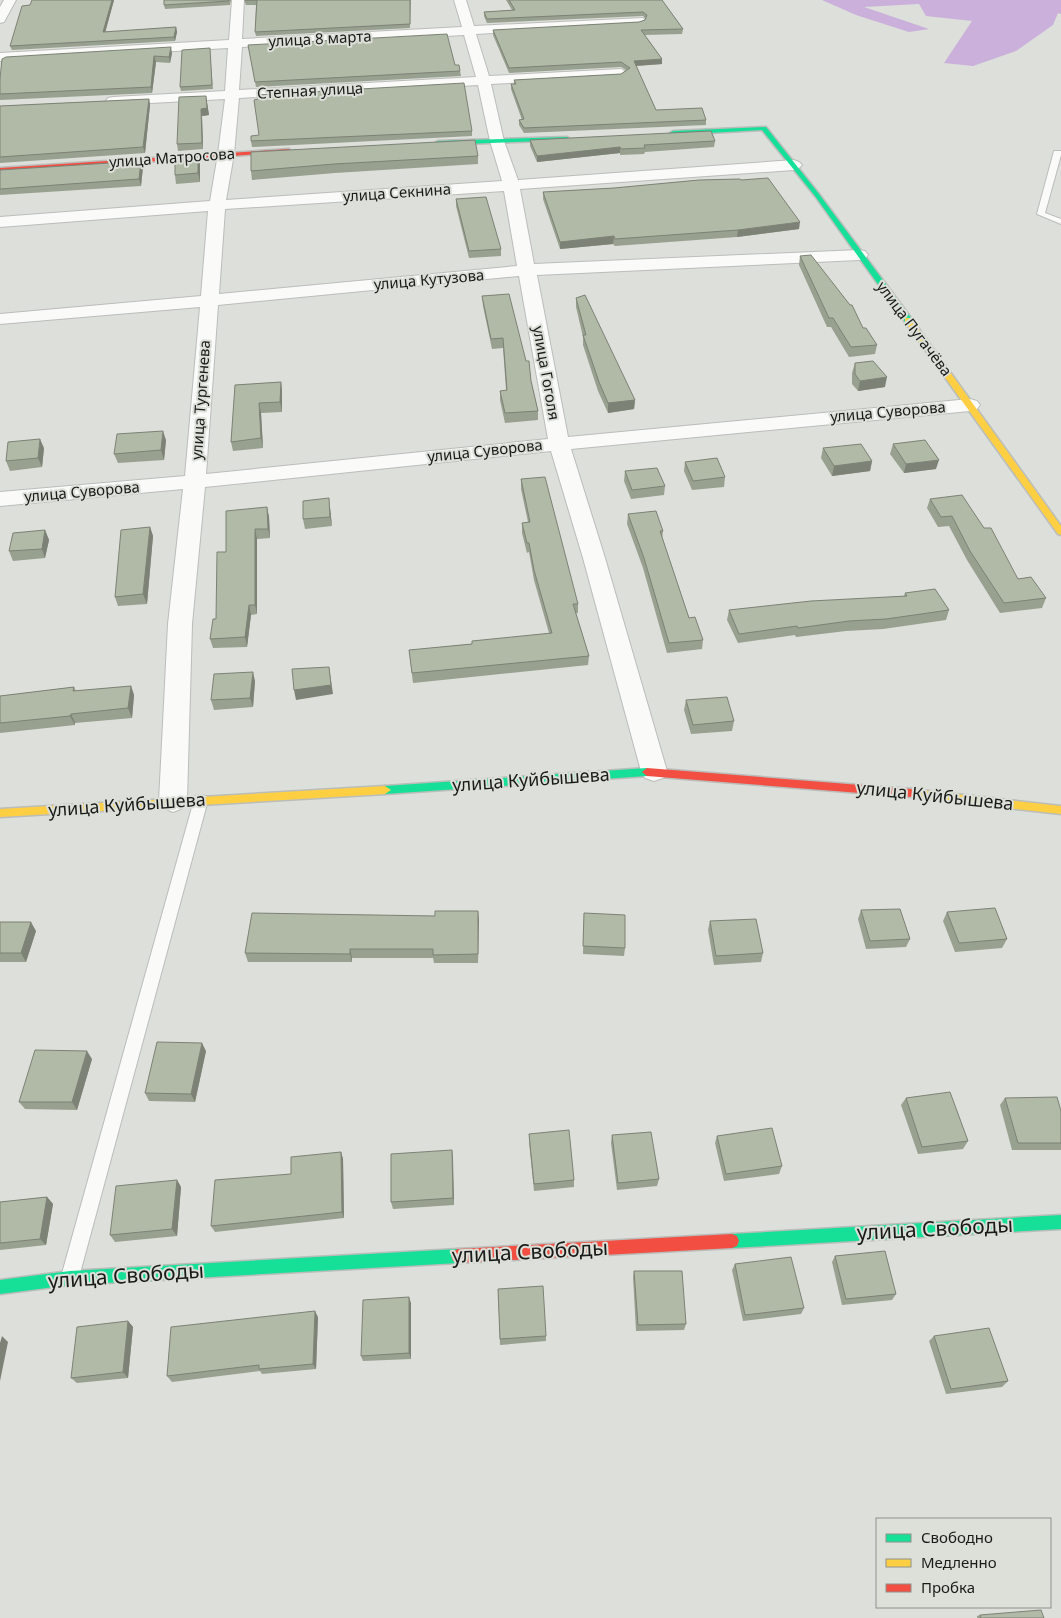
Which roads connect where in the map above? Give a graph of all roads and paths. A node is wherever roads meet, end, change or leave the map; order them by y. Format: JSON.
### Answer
{"nodes":[{"id":1,"x":10,"y":0,"type":"edge"},
{"id":2,"x":238,"y":0,"type":"edge"},
{"id":3,"x":460,"y":0,"type":"edge"},
{"id":4,"x":0,"y":19,"type":"edge"},
{"id":5,"x":639,"y":21,"type":"edge"},
{"id":6,"x":468,"y":30,"type":"junction"},
{"id":7,"x":234,"y":44,"type":"junction"},
{"id":8,"x":0,"y":57,"type":"edge"},
{"id":9,"x":621,"y":73,"type":"edge"},
{"id":10,"x":484,"y":82,"type":"junction"},
{"id":11,"x":232,"y":95,"type":"junction"},
{"id":12,"x":97,"y":102,"type":"edge"},
{"id":13,"x":665,"y":134,"type":"edge"},
{"id":14,"x":576,"y":138,"type":"edge"},
{"id":15,"x":496,"y":142,"type":"junction"},
{"id":16,"x":422,"y":144,"type":"edge"},
{"id":17,"x":298,"y":149,"type":"edge"},
{"id":18,"x":1061,"y":153,"type":"edge"},
{"id":19,"x":226,"y":154,"type":"junction"},
{"id":20,"x":794,"y":165,"type":"junction"},
{"id":21,"x":0,"y":170,"type":"edge"},
{"id":22,"x":512,"y":184,"type":"junction"},
{"id":23,"x":217,"y":205,"type":"junction"},
{"id":24,"x":0,"y":222,"type":"edge"},
{"id":25,"x":1061,"y":222,"type":"edge"},
{"id":26,"x":858,"y":255,"type":"junction"},
{"id":27,"x":528,"y":270,"type":"junction"},
{"id":28,"x":208,"y":301,"type":"junction"},
{"id":29,"x":0,"y":318,"type":"edge"},
{"id":30,"x":970,"y":405,"type":"junction"},
{"id":31,"x":559,"y":444,"type":"junction"},
{"id":32,"x":194,"y":482,"type":"junction"},
{"id":33,"x":0,"y":499,"type":"edge"},
{"id":34,"x":1061,"y":532,"type":"edge"},
{"id":35,"x":654,"y":771,"type":"junction"},
{"id":36,"x":201,"y":800,"type":"junction"},
{"id":37,"x":174,"y":801,"type":"junction"},
{"id":38,"x":1061,"y":810,"type":"edge"},
{"id":39,"x":0,"y":813,"type":"edge"},
{"id":40,"x":1061,"y":1222,"type":"edge"},
{"id":41,"x":70,"y":1278,"type":"junction"},
{"id":42,"x":0,"y":1287,"type":"edge"}],
"edges":[{"from":1,"to":4,"type":"street"},
{"from":2,"to":7,"type":"street","name":"улица Тургенева"},
{"from":3,"to":6,"type":"street","name":"улица Гоголя"},
{"from":5,"to":6,"type":"street","name":"улица 8 марта"},
{"from":6,"to":7,"type":"street","name":"улица 8 марта"},
{"from":6,"to":10,"type":"street","name":"улица Гоголя"},
{"from":7,"to":8,"type":"street","name":"улица 8 марта"},
{"from":7,"to":11,"type":"street","name":"улица Тургенева"},
{"from":9,"to":10,"type":"street","name":"Степная улица"},
{"from":10,"to":11,"type":"street","name":"Степная улица"},
{"from":10,"to":15,"type":"street","name":"улица Гоголя"},
{"from":11,"to":12,"type":"street","name":"Степная улица"},
{"from":11,"to":19,"type":"street","name":"улица Тургенева"},
{"from":13,"to":20,"type":"street","name":"улица Пугачёва"},
{"from":14,"to":15,"type":"street"},
{"from":15,"to":16,"type":"street"},
{"from":15,"to":22,"type":"street","name":"улица Гоголя"},
{"from":17,"to":19,"type":"street","name":"улица Матросова"},
{"from":18,"to":25,"type":"lane"},
{"from":19,"to":21,"type":"street","name":"улица Матросова"},
{"from":19,"to":23,"type":"street","name":"улица Тургенева"},
{"from":20,"to":22,"type":"street","name":"улица Секнина"},
{"from":20,"to":26,"type":"street","name":"улица Пугачёва"},
{"from":22,"to":23,"type":"street","name":"улица Секнина"},
{"from":22,"to":27,"type":"street","name":"улица Гоголя"},
{"from":23,"to":24,"type":"street","name":"улица Секнина"},
{"from":23,"to":28,"type":"street","name":"улица Тургенева"},
{"from":26,"to":27,"type":"street","name":"улица Кутузова"},
{"from":26,"to":30,"type":"street","name":"улица Пугачёва"},
{"from":27,"to":28,"type":"street","name":"улица Кутузова"},
{"from":27,"to":31,"type":"street","name":"улица Гоголя"},
{"from":28,"to":29,"type":"street","name":"улица Кутузова"},
{"from":28,"to":32,"type":"street","name":"улица Тургенева"},
{"from":30,"to":31,"type":"street","name":"улица Суворова"},
{"from":30,"to":34,"type":"street","name":"улица Пугачёва"},
{"from":31,"to":32,"type":"street","name":"улица Суворова"},
{"from":31,"to":35,"type":"street","name":"улица Гоголя"},
{"from":32,"to":33,"type":"street","name":"улица Суворова"},
{"from":32,"to":37,"type":"street","name":"улица Тургенева"},
{"from":35,"to":36,"type":"street","name":"улица Куйбышева"},
{"from":35,"to":38,"type":"street","name":"улица Куйбышева"},
{"from":36,"to":37,"type":"street","name":"улица Куйбышева"},
{"from":36,"to":41,"type":"lane"},
{"from":37,"to":39,"type":"street","name":"улица Куйбышева"},
{"from":40,"to":41,"type":"street","name":"улица Свободы"},
{"from":41,"to":42,"type":"street","name":"улица Свободы"}]}
